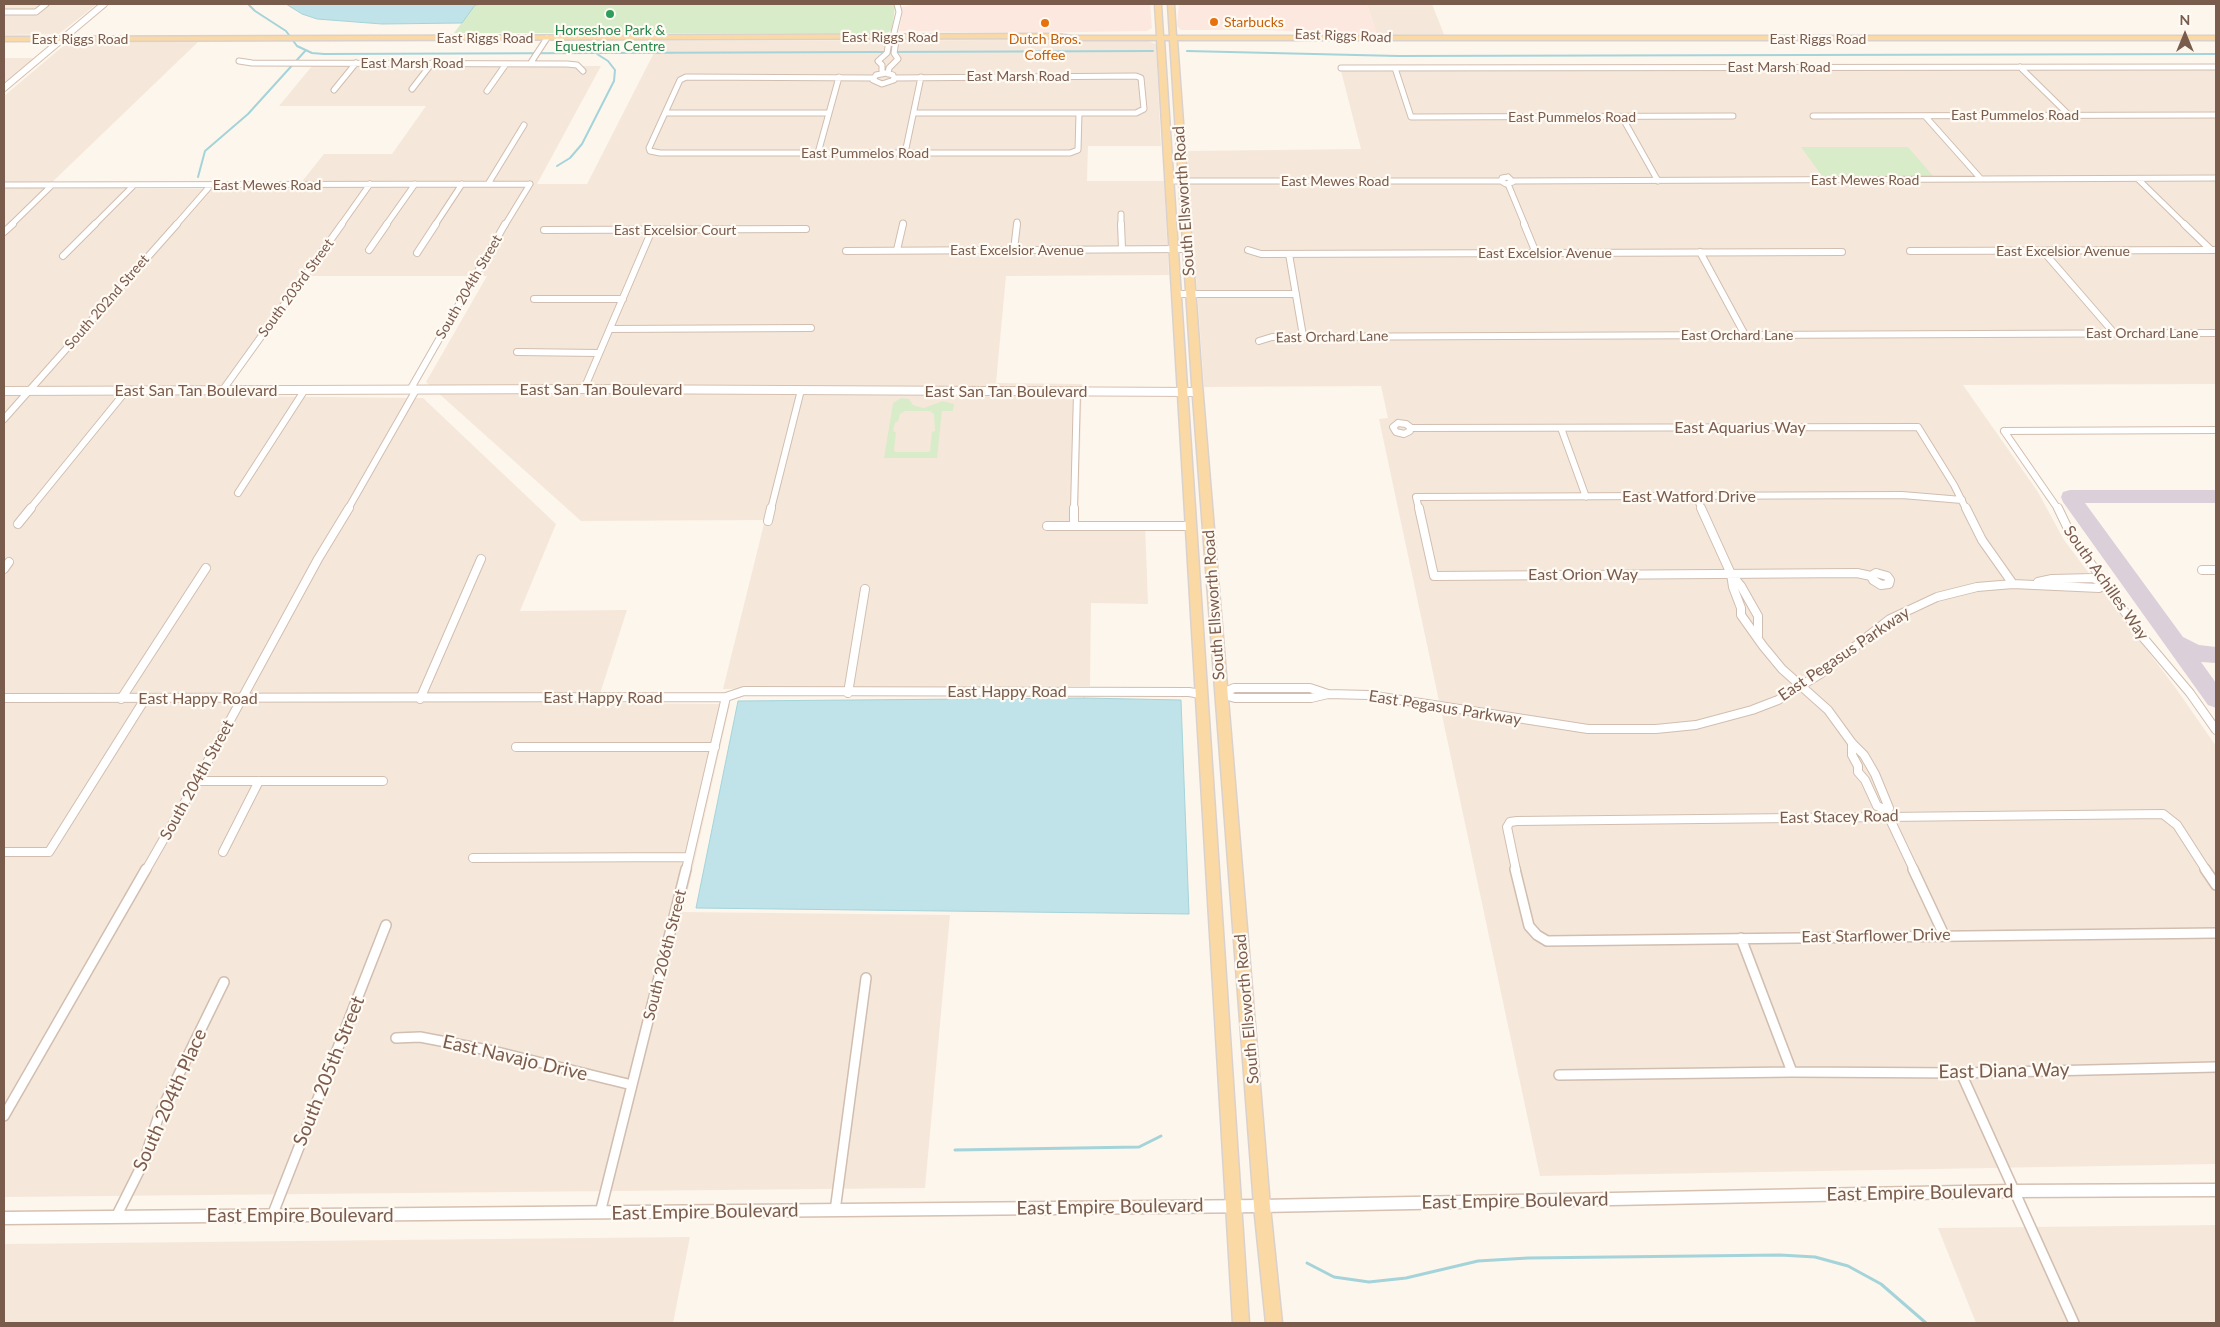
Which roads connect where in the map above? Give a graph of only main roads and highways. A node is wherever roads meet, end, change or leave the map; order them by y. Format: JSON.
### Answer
{"nodes":[{"id":1,"x":1158,"y":4,"type":"edge"},
{"id":2,"x":1171,"y":4,"type":"edge"},
{"id":3,"x":1160,"y":36,"type":"junction"},
{"id":4,"x":1174,"y":36,"type":"junction"},
{"id":5,"x":2216,"y":38,"type":"edge"},
{"id":6,"x":4,"y":39,"type":"edge"},
{"id":7,"x":1241,"y":1323,"type":"edge"},
{"id":8,"x":1274,"y":1323,"type":"edge"}],
"edges":[{"from":1,"to":3,"type":"main road","name":"South Ellsworth Road"},
{"from":2,"to":4,"type":"main road","name":"South Ellsworth Road"},
{"from":3,"to":4,"type":"main road","name":"East Riggs Road"},
{"from":3,"to":6,"type":"main road","name":"East Riggs Road"},
{"from":3,"to":7,"type":"main road","name":"South Ellsworth Road"},
{"from":4,"to":5,"type":"main road","name":"East Riggs Road"},
{"from":4,"to":8,"type":"main road","name":"South Ellsworth Road"}]}
